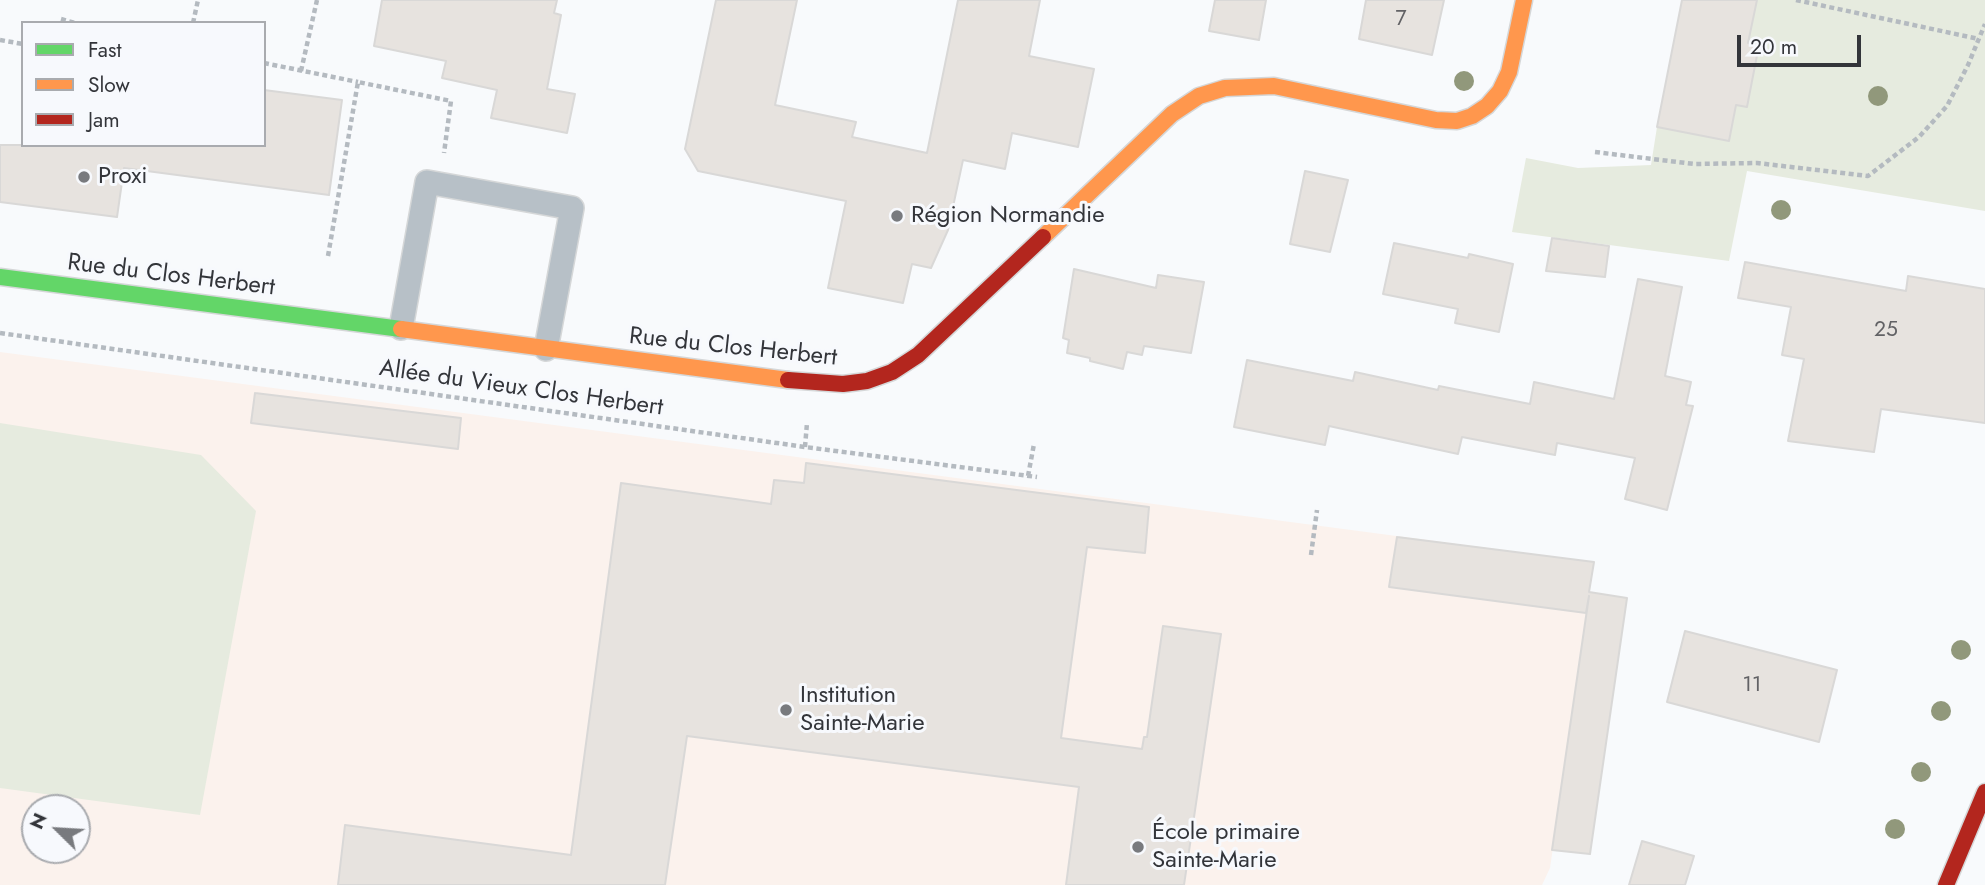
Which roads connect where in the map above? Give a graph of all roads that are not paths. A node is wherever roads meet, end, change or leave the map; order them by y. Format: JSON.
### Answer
{"nodes":[{"id":1,"x":1524,"y":0,"type":"edge"},
{"id":2,"x":0,"y":276,"type":"edge"},
{"id":3,"x":401,"y":328,"type":"junction"},
{"id":4,"x":546,"y":349,"type":"junction"},
{"id":5,"x":1985,"y":792,"type":"edge"},
{"id":6,"x":1946,"y":885,"type":"edge"}],
"edges":[{"from":1,"to":4,"type":"street","name":"Rue du Clos Herbert"},
{"from":2,"to":3,"type":"street","name":"Rue du Clos Herbert"},
{"from":3,"to":4,"type":"street","name":"Rue du Clos Herbert"},
{"from":3,"to":4,"type":"lane"},
{"from":5,"to":6,"type":"street"}]}
